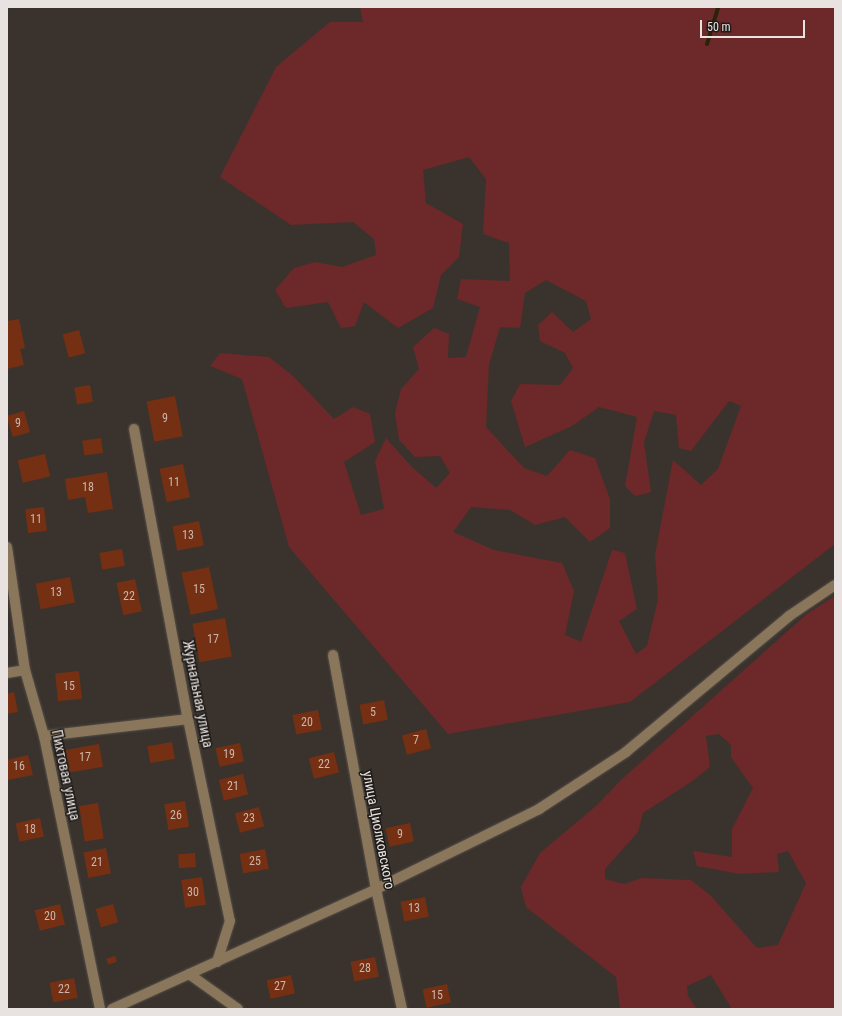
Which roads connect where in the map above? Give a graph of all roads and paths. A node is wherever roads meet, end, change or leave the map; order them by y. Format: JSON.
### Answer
{"nodes":[{"id":1,"x":134,"y":429,"type":"dead end"},
{"id":2,"x":7,"y":547,"type":"edge"},
{"id":3,"x":835,"y":585,"type":"edge"},
{"id":4,"x":333,"y":654,"type":"dead end"},
{"id":5,"x":26,"y":670,"type":"junction"},
{"id":6,"x":7,"y":673,"type":"edge"},
{"id":7,"x":188,"y":719,"type":"junction"},
{"id":8,"x":44,"y":736,"type":"junction"},
{"id":9,"x":376,"y":889,"type":"junction"},
{"id":10,"x":216,"y":962,"type":"junction"},
{"id":11,"x":190,"y":974,"type":"junction"},
{"id":12,"x":100,"y":1009,"type":"edge"},
{"id":13,"x":112,"y":1009,"type":"edge"},
{"id":14,"x":238,"y":1009,"type":"edge"},
{"id":15,"x":402,"y":1009,"type":"edge"}],
"edges":[{"from":1,"to":7,"type":"street","name":"Журнальная улица"},
{"from":2,"to":5,"type":"street","name":"Пихтовая улица"},
{"from":3,"to":9,"type":"street"},
{"from":4,"to":9,"type":"street","name":"улица Циолковского"},
{"from":5,"to":6,"type":"street"},
{"from":5,"to":8,"type":"street","name":"Пихтовая улица"},
{"from":7,"to":8,"type":"street"},
{"from":7,"to":10,"type":"street","name":"Журнальная улица"},
{"from":8,"to":12,"type":"street","name":"Пихтовая улица"},
{"from":9,"to":10,"type":"street"},
{"from":9,"to":15,"type":"street","name":"улица Циолковского"},
{"from":10,"to":11,"type":"street"},
{"from":11,"to":13,"type":"street"},
{"from":11,"to":14,"type":"street"}]}
